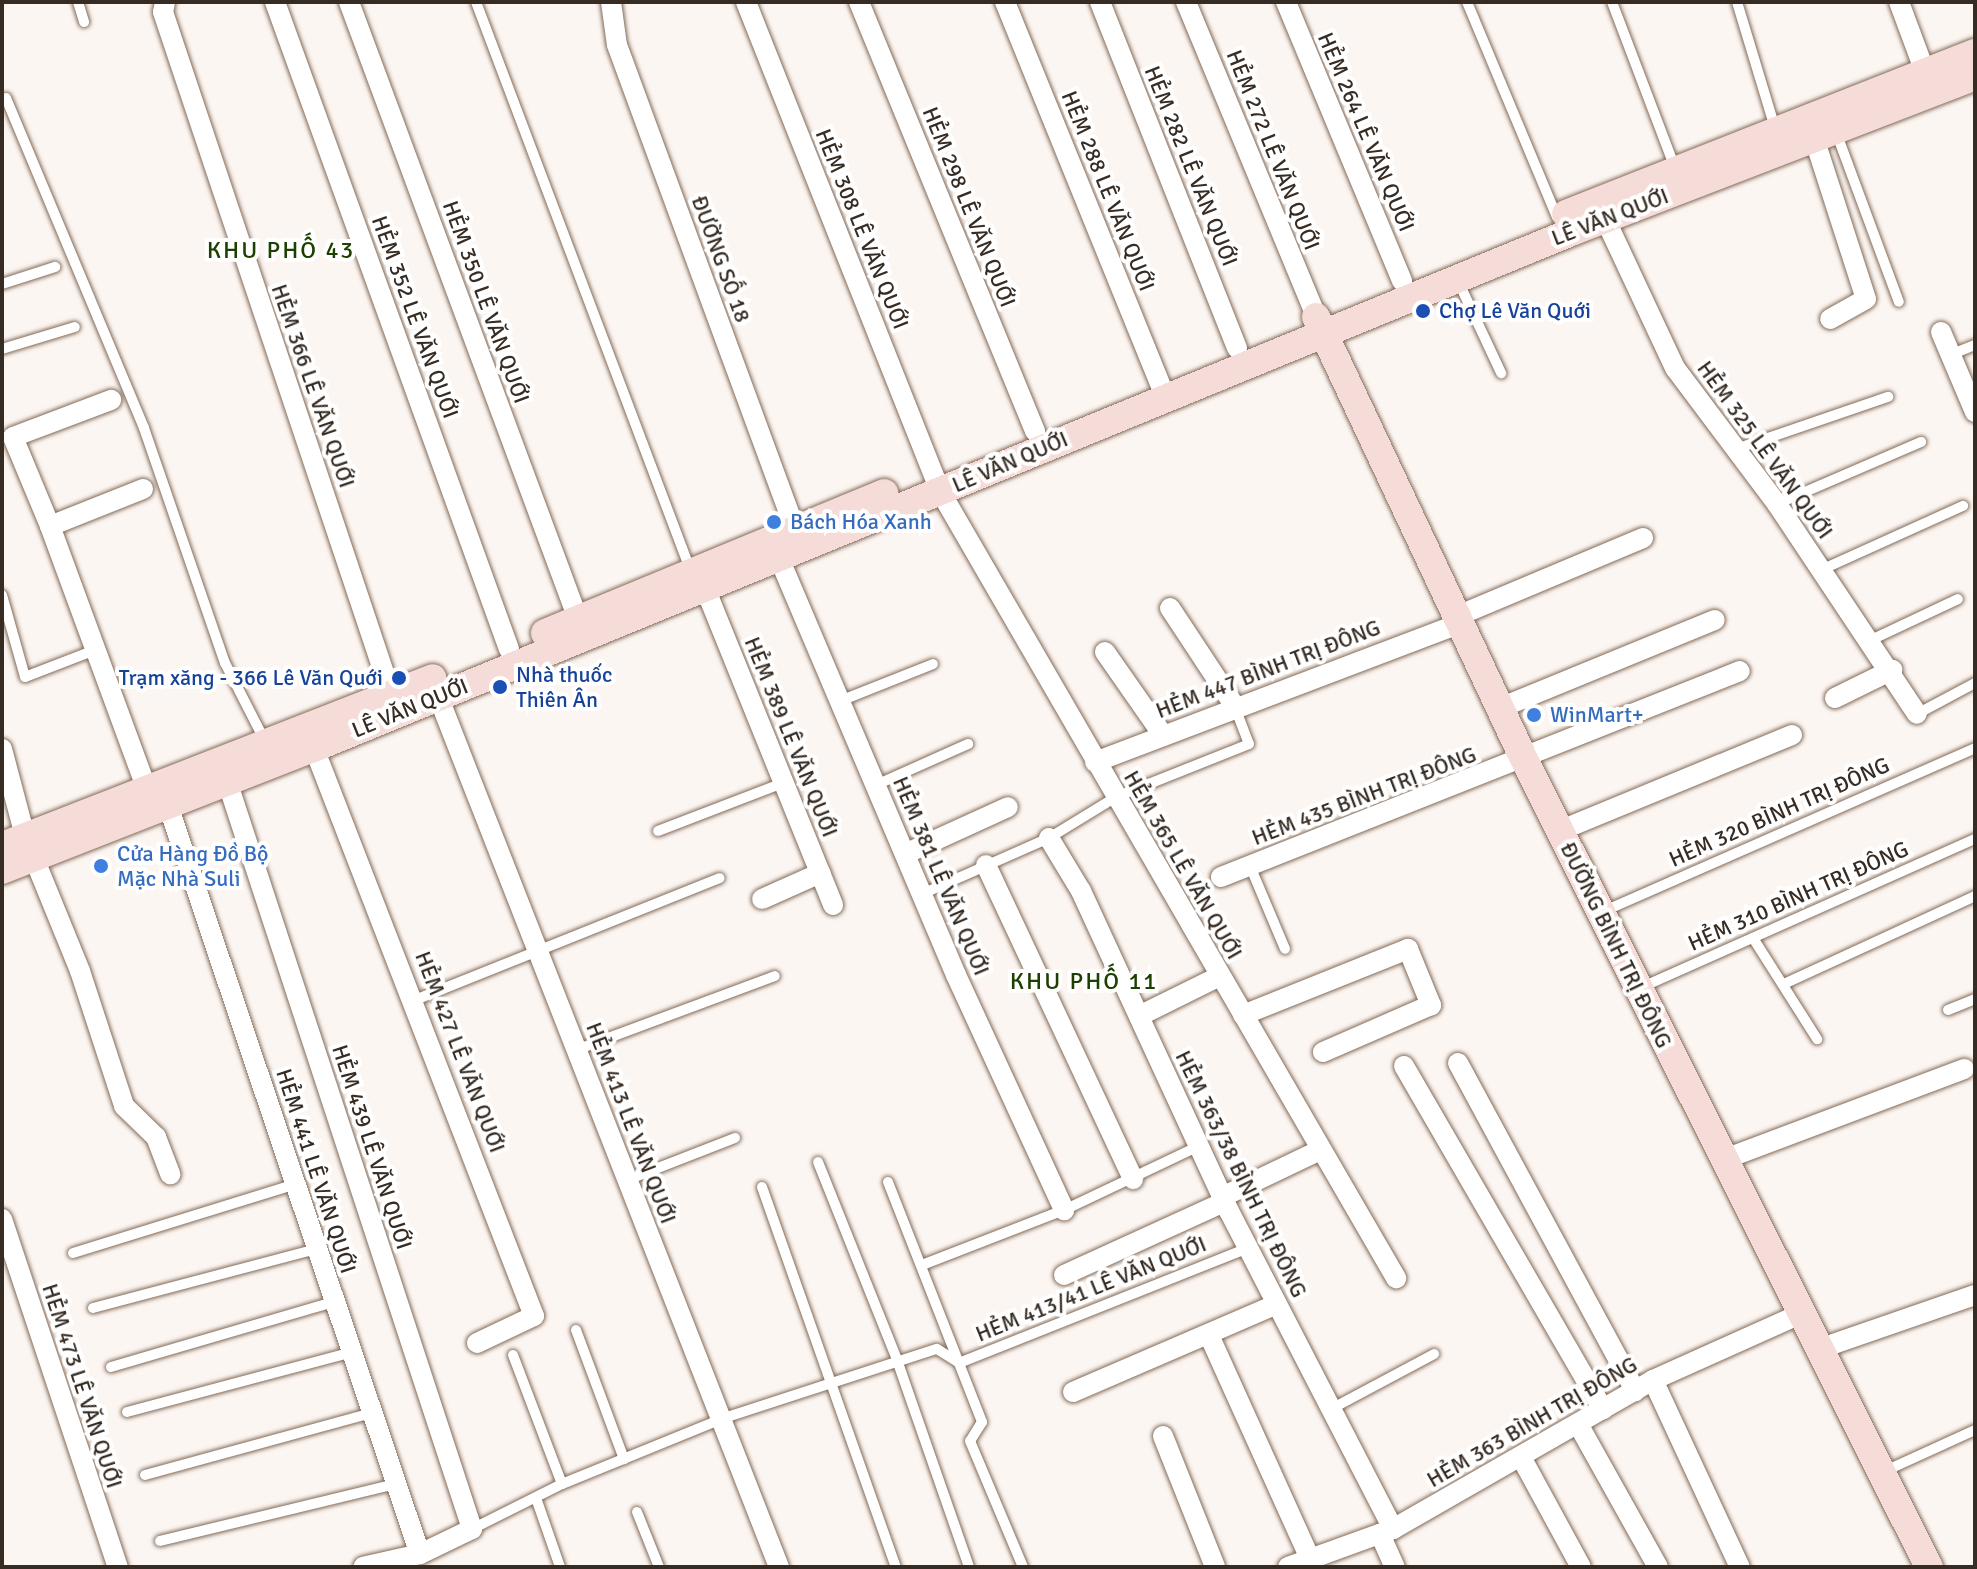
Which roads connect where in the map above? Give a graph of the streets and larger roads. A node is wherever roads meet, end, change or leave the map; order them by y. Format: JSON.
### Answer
{"nodes":[{"id":1,"x":165,"y":2,"type":"edge"},
{"id":2,"x":275,"y":2,"type":"edge"},
{"id":3,"x":349,"y":2,"type":"edge"},
{"id":4,"x":611,"y":2,"type":"edge"},
{"id":5,"x":746,"y":2,"type":"edge"},
{"id":6,"x":859,"y":2,"type":"edge"},
{"id":7,"x":1005,"y":2,"type":"edge"},
{"id":8,"x":1100,"y":2,"type":"edge"},
{"id":9,"x":1186,"y":2,"type":"edge"},
{"id":10,"x":1286,"y":2,"type":"edge"},
{"id":11,"x":1899,"y":2,"type":"edge"},
{"id":12,"x":1975,"y":53,"type":"edge"},
{"id":13,"x":1925,"y":72,"type":"junction"},
{"id":14,"x":1975,"y":76,"type":"edge"},
{"id":15,"x":1825,"y":134,"type":"junction"},
{"id":16,"x":1601,"y":210,"type":"junction"},
{"id":17,"x":1402,"y":281,"type":"junction"},
{"id":18,"x":1830,"y":319,"type":"dead end"},
{"id":19,"x":1320,"y":325,"type":"junction"},
{"id":20,"x":1941,"y":332,"type":"dead end"},
{"id":21,"x":1237,"y":348,"type":"junction"},
{"id":22,"x":1162,"y":389,"type":"junction"},
{"id":23,"x":111,"y":400,"type":"dead end"},
{"id":24,"x":1975,"y":412,"type":"edge"},
{"id":25,"x":1035,"y":431,"type":"junction"},
{"id":26,"x":936,"y":482,"type":"junction"},
{"id":27,"x":143,"y":489,"type":"dead end"},
{"id":28,"x":50,"y":526,"type":"junction"},
{"id":29,"x":795,"y":529,"type":"junction"},
{"id":30,"x":1643,"y":538,"type":"dead end"},
{"id":31,"x":779,"y":558,"type":"junction"},
{"id":32,"x":698,"y":579,"type":"junction"},
{"id":33,"x":1170,"y":608,"type":"dead end"},
{"id":34,"x":1457,"y":620,"type":"junction"},
{"id":35,"x":1715,"y":620,"type":"dead end"},
{"id":36,"x":581,"y":628,"type":"junction"},
{"id":37,"x":509,"y":649,"type":"junction"},
{"id":38,"x":1105,"y":652,"type":"dead end"},
{"id":39,"x":1892,"y":670,"type":"junction"},
{"id":40,"x":1740,"y":671,"type":"dead end"},
{"id":41,"x":391,"y":694,"type":"junction"},
{"id":42,"x":438,"y":696,"type":"junction"},
{"id":43,"x":1835,"y":698,"type":"dead end"},
{"id":44,"x":1234,"y":705,"type":"junction"},
{"id":45,"x":1500,"y":708,"type":"junction"},
{"id":46,"x":1917,"y":714,"type":"road end"},
{"id":47,"x":1163,"y":735,"type":"junction"},
{"id":48,"x":1792,"y":735,"type":"dead end"},
{"id":49,"x":314,"y":748,"type":"junction"},
{"id":50,"x":2,"y":749,"type":"edge"},
{"id":51,"x":270,"y":752,"type":"junction"},
{"id":52,"x":1524,"y":759,"type":"junction"},
{"id":53,"x":1095,"y":762,"type":"junction"},
{"id":54,"x":227,"y":781,"type":"junction"},
{"id":55,"x":157,"y":796,"type":"junction"},
{"id":56,"x":1008,"y":807,"type":"dead end"},
{"id":57,"x":1559,"y":831,"type":"junction"},
{"id":58,"x":1049,"y":838,"type":"road end"},
{"id":59,"x":21,"y":846,"type":"edge"},
{"id":60,"x":905,"y":854,"type":"junction"},
{"id":61,"x":986,"y":865,"type":"road end"},
{"id":62,"x":2,"y":870,"type":"edge"},
{"id":63,"x":820,"y":873,"type":"junction"},
{"id":64,"x":1221,"y":877,"type":"dead end"},
{"id":65,"x":762,"y":899,"type":"dead end"},
{"id":66,"x":833,"y":905,"type":"dead end"},
{"id":67,"x":1220,"y":976,"type":"junction"},
{"id":68,"x":1243,"y":1015,"type":"junction"},
{"id":69,"x":1139,"y":1016,"type":"junction"},
{"id":70,"x":1323,"y":1052,"type":"dead end"},
{"id":71,"x":1458,"y":1063,"type":"dead end"},
{"id":72,"x":1404,"y":1066,"type":"dead end"},
{"id":73,"x":1964,"y":1069,"type":"dead end"},
{"id":74,"x":1320,"y":1150,"type":"junction"},
{"id":75,"x":1722,"y":1160,"type":"junction"},
{"id":76,"x":170,"y":1174,"type":"dead end"},
{"id":77,"x":1133,"y":1179,"type":"road end"},
{"id":78,"x":1223,"y":1199,"type":"junction"},
{"id":79,"x":1064,"y":1210,"type":"road end"},
{"id":80,"x":2,"y":1219,"type":"edge"},
{"id":81,"x":1064,"y":1275,"type":"dead end"},
{"id":82,"x":1396,"y":1278,"type":"dead end"},
{"id":83,"x":1975,"y":1295,"type":"edge"},
{"id":84,"x":1277,"y":1304,"type":"junction"},
{"id":85,"x":1798,"y":1315,"type":"junction"},
{"id":86,"x":1209,"y":1335,"type":"junction"},
{"id":87,"x":477,"y":1343,"type":"dead end"},
{"id":88,"x":1816,"y":1350,"type":"junction"},
{"id":89,"x":1653,"y":1380,"type":"junction"},
{"id":90,"x":1635,"y":1391,"type":"junction"},
{"id":91,"x":1073,"y":1392,"type":"dead end"},
{"id":92,"x":1603,"y":1409,"type":"junction"},
{"id":93,"x":1578,"y":1424,"type":"junction"},
{"id":94,"x":1163,"y":1436,"type":"dead end"},
{"id":95,"x":1521,"y":1457,"type":"junction"},
{"id":96,"x":1387,"y":1532,"type":"junction"},
{"id":97,"x":1310,"y":1559,"type":"junction"},
{"id":98,"x":423,"y":1560,"type":"edge"},
{"id":99,"x":118,"y":1567,"type":"edge"},
{"id":100,"x":363,"y":1567,"type":"edge"},
{"id":101,"x":779,"y":1567,"type":"edge"},
{"id":102,"x":1215,"y":1567,"type":"edge"},
{"id":103,"x":1288,"y":1567,"type":"edge"},
{"id":104,"x":1395,"y":1567,"type":"edge"},
{"id":105,"x":1581,"y":1567,"type":"edge"},
{"id":106,"x":1658,"y":1567,"type":"edge"},
{"id":107,"x":1740,"y":1567,"type":"edge"},
{"id":108,"x":1929,"y":1567,"type":"edge"}],
"edges":[{"from":1,"to":41,"type":"street","name":"HẺM 366 LÊ VĂN QUỚI"},
{"from":2,"to":37,"type":"street","name":"HẺM 352 LÊ VĂN QUỚI"},
{"from":3,"to":36,"type":"street","name":"HẺM 350 LÊ VĂN QUỚI"},
{"from":4,"to":29,"type":"street","name":"ĐƯỜNG SỐ 18"},
{"from":5,"to":26,"type":"street","name":"HẺM 308 LÊ VĂN QUỚI"},
{"from":6,"to":25,"type":"street","name":"HẺM 298 LÊ VĂN QUỚI"},
{"from":7,"to":22,"type":"street","name":"HẺM 288 LÊ VĂN QUỚI"},
{"from":8,"to":21,"type":"street","name":"HẺM 282 LÊ VĂN QUỚI"},
{"from":9,"to":19,"type":"street","name":"HẺM 272 LÊ VĂN QUỚI"},
{"from":10,"to":17,"type":"street","name":"HẺM 264 LÊ VĂN QUỚI"},
{"from":11,"to":13,"type":"street"},
{"from":12,"to":13,"type":"main road","name":"LÊ VĂN QUỚI"},
{"from":13,"to":16,"type":"main road","name":"LÊ VĂN QUỚI"},
{"from":14,"to":15,"type":"main road","name":"LÊ VĂN QUỚI"},
{"from":15,"to":16,"type":"main road","name":"LÊ VĂN QUỚI"},
{"from":15,"to":18,"type":"street"},
{"from":16,"to":17,"type":"main road","name":"LÊ VĂN QUỚI"},
{"from":16,"to":19,"type":"main road","name":"LÊ VĂN QUỚI"},
{"from":16,"to":39,"type":"street","name":"HẺM 325 LÊ VĂN QUỚI"},
{"from":17,"to":19,"type":"main road","name":"LÊ VĂN QUỚI"},
{"from":19,"to":21,"type":"main road","name":"LÊ VĂN QUỚI"},
{"from":19,"to":22,"type":"main road","name":"LÊ VĂN QUỚI"},
{"from":19,"to":34,"type":"main road","name":"ĐƯỜNG BÌNH TRỊ ĐÔNG"},
{"from":20,"to":24,"type":"street"},
{"from":21,"to":22,"type":"main road","name":"LÊ VĂN QUỚI"},
{"from":22,"to":25,"type":"main road","name":"LÊ VĂN QUỚI"},
{"from":22,"to":26,"type":"main road","name":"LÊ VĂN QUỚI"},
{"from":23,"to":28,"type":"street","name":"HẺM 441 LÊ VĂN QUỚI"},
{"from":25,"to":26,"type":"main road","name":"LÊ VĂN QUỚI"},
{"from":26,"to":29,"type":"main road","name":"LÊ VĂN QUỚI"},
{"from":26,"to":31,"type":"main road","name":"LÊ VĂN QUỚI"},
{"from":26,"to":53,"type":"street","name":"HẺM 365 LÊ VĂN QUỚI"},
{"from":27,"to":28,"type":"street"},
{"from":28,"to":55,"type":"street","name":"HẺM 441 LÊ VĂN QUỚI"},
{"from":29,"to":32,"type":"main road","name":"LÊ VĂN QUỚI"},
{"from":30,"to":34,"type":"street","name":"HẺM 447 BÌNH TRỊ ĐÔNG"},
{"from":31,"to":32,"type":"main road","name":"LÊ VĂN QUỚI"},
{"from":31,"to":60,"type":"street","name":"HẺM 381 LÊ VĂN QUỚI"},
{"from":32,"to":36,"type":"main road","name":"LÊ VĂN QUỚI"},
{"from":32,"to":63,"type":"street","name":"HẺM 389 LÊ VĂN QUỚI"},
{"from":33,"to":44,"type":"street"},
{"from":34,"to":44,"type":"street","name":"HẺM 447 BÌNH TRỊ ĐÔNG"},
{"from":34,"to":45,"type":"main road","name":"ĐƯỜNG BÌNH TRỊ ĐÔNG"},
{"from":35,"to":45,"type":"street"},
{"from":36,"to":37,"type":"main road","name":"LÊ VĂN QUỚI"},
{"from":36,"to":42,"type":"main road","name":"LÊ VĂN QUỚI"},
{"from":37,"to":41,"type":"main road","name":"LÊ VĂN QUỚI"},
{"from":38,"to":47,"type":"street"},
{"from":39,"to":43,"type":"street"},
{"from":39,"to":46,"type":"street","name":"HẺM 325 LÊ VĂN QUỚI"},
{"from":40,"to":52,"type":"street","name":"HẺM 435 BÌNH TRỊ ĐÔNG"},
{"from":41,"to":51,"type":"main road","name":"LÊ VĂN QUỚI"},
{"from":42,"to":49,"type":"main road","name":"LÊ VĂN QUỚI"},
{"from":42,"to":101,"type":"street","name":"HẺM 413 LÊ VĂN QUỚI"},
{"from":44,"to":47,"type":"street","name":"HẺM 447 BÌNH TRỊ ĐÔNG"},
{"from":45,"to":52,"type":"main road","name":"ĐƯỜNG BÌNH TRỊ ĐÔNG"},
{"from":47,"to":53,"type":"street","name":"HẺM 447 BÌNH TRỊ ĐÔNG"},
{"from":48,"to":57,"type":"street"},
{"from":49,"to":51,"type":"main road","name":"LÊ VĂN QUỚI"},
{"from":49,"to":87,"type":"street","name":"HẺM 427 LÊ VĂN QUỚI"},
{"from":50,"to":59,"type":"street"},
{"from":51,"to":54,"type":"main road","name":"LÊ VĂN QUỚI"},
{"from":51,"to":55,"type":"main road","name":"LÊ VĂN QUỚI"},
{"from":52,"to":57,"type":"main road","name":"ĐƯỜNG BÌNH TRỊ ĐÔNG"},
{"from":52,"to":64,"type":"street","name":"HẺM 435 BÌNH TRỊ ĐÔNG"},
{"from":53,"to":67,"type":"street","name":"HẺM 365 LÊ VĂN QUỚI"},
{"from":54,"to":55,"type":"main road","name":"LÊ VĂN QUỚI"},
{"from":54,"to":98,"type":"street","name":"HẺM 439 LÊ VĂN QUỚI"},
{"from":55,"to":59,"type":"main road","name":"LÊ VĂN QUỚI"},
{"from":55,"to":98,"type":"street","name":"HẺM 441 LÊ VĂN QUỚI"},
{"from":56,"to":60,"type":"street"},
{"from":57,"to":75,"type":"main road","name":"ĐƯỜNG BÌNH TRỊ ĐÔNG"},
{"from":58,"to":69,"type":"street","name":"HẺM 363/38 BÌNH TRỊ ĐÔNG"},
{"from":59,"to":62,"type":"main road","name":"LÊ VĂN QUỚI"},
{"from":59,"to":76,"type":"street"},
{"from":60,"to":79,"type":"street","name":"HẺM 381 LÊ VĂN QUỚI"},
{"from":61,"to":77,"type":"street"},
{"from":63,"to":65,"type":"street"},
{"from":63,"to":66,"type":"street","name":"HẺM 389 LÊ VĂN QUỚI"},
{"from":67,"to":68,"type":"street","name":"HẺM 365 LÊ VĂN QUỚI"},
{"from":67,"to":69,"type":"street"},
{"from":68,"to":70,"type":"street"},
{"from":68,"to":74,"type":"street","name":"HẺM 365 LÊ VĂN QUỚI"},
{"from":69,"to":78,"type":"street","name":"HẺM 363/38 BÌNH TRỊ ĐÔNG"},
{"from":71,"to":90,"type":"street"},
{"from":72,"to":92,"type":"street"},
{"from":73,"to":75,"type":"street"},
{"from":74,"to":78,"type":"street"},
{"from":74,"to":82,"type":"street","name":"HẺM 365 LÊ VĂN QUỚI"},
{"from":75,"to":85,"type":"main road","name":"ĐƯỜNG BÌNH TRỊ ĐÔNG"},
{"from":78,"to":81,"type":"street"},
{"from":78,"to":84,"type":"street","name":"HẺM 363/38 BÌNH TRỊ ĐÔNG"},
{"from":80,"to":99,"type":"street","name":"HẺM 473 LÊ VĂN QUỚI"},
{"from":83,"to":88,"type":"street"},
{"from":84,"to":86,"type":"street"},
{"from":84,"to":96,"type":"street","name":"HẺM 363/38 BÌNH TRỊ ĐÔNG"},
{"from":85,"to":88,"type":"main road","name":"ĐƯỜNG BÌNH TRỊ ĐÔNG"},
{"from":85,"to":89,"type":"street","name":"HẺM 363 BÌNH TRỊ ĐÔNG"},
{"from":86,"to":91,"type":"street"},
{"from":86,"to":97,"type":"street"},
{"from":88,"to":108,"type":"main road","name":"ĐƯỜNG BÌNH TRỊ ĐÔNG"},
{"from":89,"to":90,"type":"street","name":"HẺM 363 BÌNH TRỊ ĐÔNG"},
{"from":89,"to":107,"type":"street"},
{"from":90,"to":92,"type":"street","name":"HẺM 363 BÌNH TRỊ ĐÔNG"},
{"from":92,"to":93,"type":"street","name":"HẺM 363 BÌNH TRỊ ĐÔNG"},
{"from":93,"to":95,"type":"street","name":"HẺM 363 BÌNH TRỊ ĐÔNG"},
{"from":93,"to":106,"type":"street"},
{"from":94,"to":102,"type":"street"},
{"from":95,"to":96,"type":"street","name":"HẺM 363 BÌNH TRỊ ĐÔNG"},
{"from":95,"to":105,"type":"street"},
{"from":96,"to":97,"type":"street","name":"HẺM 363 BÌNH TRỊ ĐÔNG"},
{"from":96,"to":104,"type":"street","name":"HẺM 363/38 BÌNH TRỊ ĐÔNG"},
{"from":97,"to":103,"type":"street","name":"HẺM 363 BÌNH TRỊ ĐÔNG"},
{"from":98,"to":100,"type":"street"}]}
